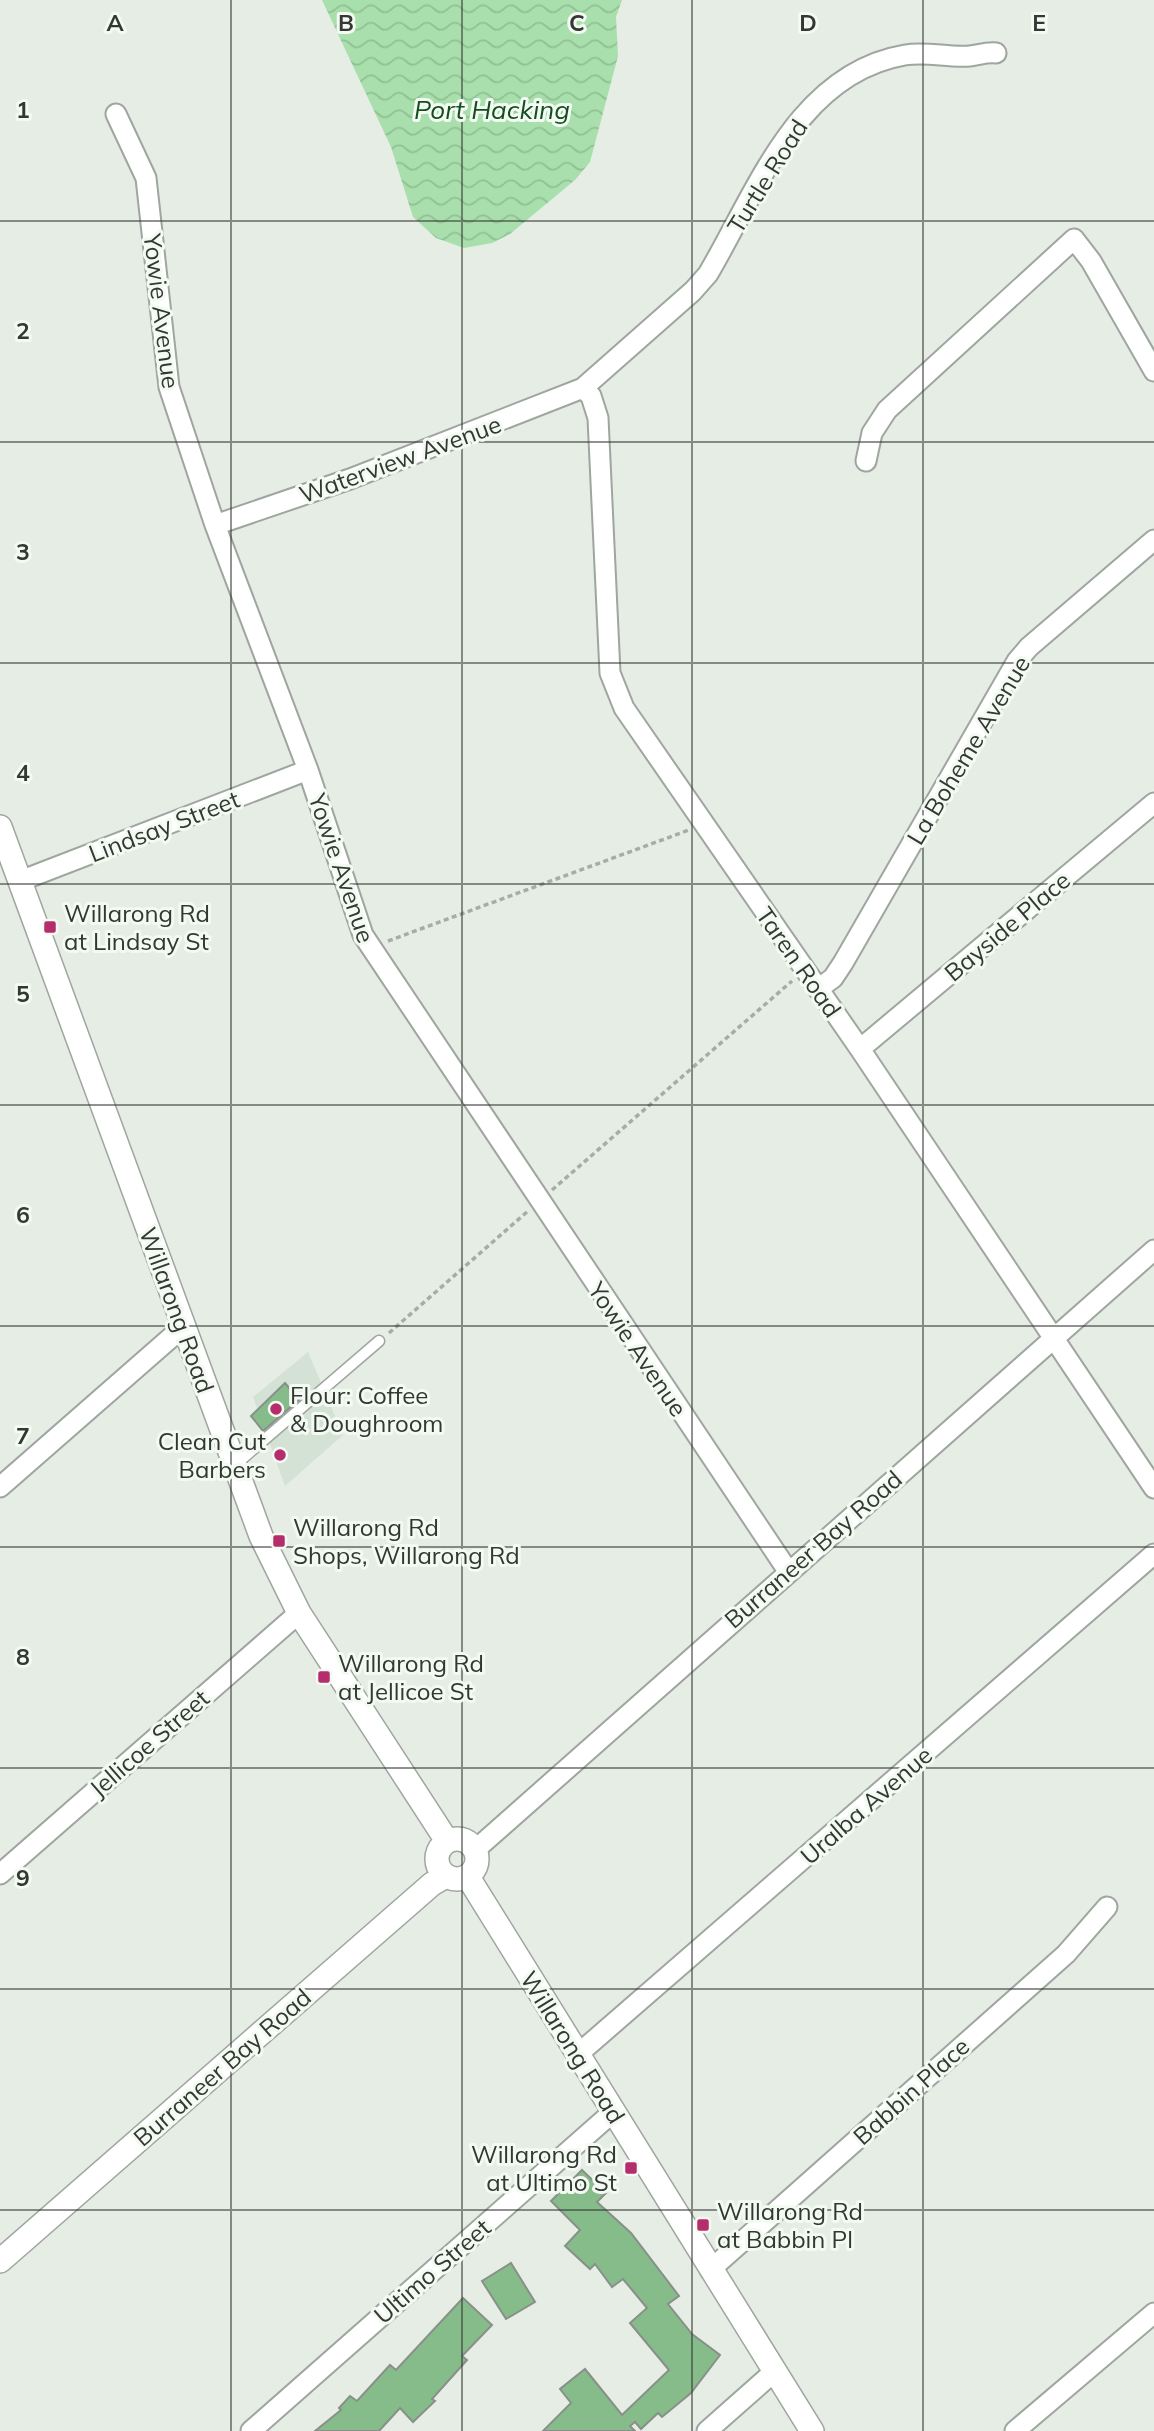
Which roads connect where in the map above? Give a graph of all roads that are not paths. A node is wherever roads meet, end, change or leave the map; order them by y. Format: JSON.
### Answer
{"nodes":[{"id":1,"x":996,"y":53,"type":"dead end"},
{"id":2,"x":116,"y":114,"type":"dead end"},
{"id":3,"x":1154,"y":371,"type":"edge"},
{"id":4,"x":583,"y":388,"type":"junction"},
{"id":5,"x":866,"y":461,"type":"dead end"},
{"id":6,"x":215,"y":525,"type":"junction"},
{"id":7,"x":1154,"y":540,"type":"edge"},
{"id":8,"x":308,"y":770,"type":"junction"},
{"id":9,"x":1154,"y":803,"type":"edge"},
{"id":10,"x":0,"y":827,"type":"edge"},
{"id":11,"x":4,"y":853,"type":"edge"},
{"id":12,"x":20,"y":881,"type":"junction"},
{"id":13,"x":818,"y":989,"type":"junction"},
{"id":14,"x":860,"y":1049,"type":"junction"},
{"id":15,"x":1154,"y":1250,"type":"edge"},
{"id":16,"x":183,"y":1327,"type":"junction"},
{"id":17,"x":1053,"y":1339,"type":"junction"},
{"id":18,"x":379,"y":1341,"type":"road end"},
{"id":19,"x":234,"y":1466,"type":"junction"},
{"id":20,"x":0,"y":1487,"type":"edge"},
{"id":21,"x":1154,"y":1488,"type":"edge"},
{"id":22,"x":1154,"y":1554,"type":"edge"},
{"id":23,"x":788,"y":1570,"type":"junction"},
{"id":24,"x":299,"y":1613,"type":"junction"},
{"id":25,"x":447,"y":1841,"type":"junction"},
{"id":26,"x":475,"y":1850,"type":"junction"},
{"id":27,"x":0,"y":1874,"type":"edge"},
{"id":28,"x":457,"y":1876,"type":"junction"},
{"id":29,"x":1107,"y":1907,"type":"dead end"},
{"id":30,"x":577,"y":2055,"type":"junction"},
{"id":31,"x":613,"y":2112,"type":"junction"},
{"id":32,"x":0,"y":2261,"type":"edge"},
{"id":33,"x":710,"y":2270,"type":"junction"},
{"id":34,"x":1154,"y":2313,"type":"edge"},
{"id":35,"x":775,"y":2371,"type":"junction"},
{"id":36,"x":251,"y":2431,"type":"edge"},
{"id":37,"x":707,"y":2431,"type":"edge"},
{"id":38,"x":812,"y":2431,"type":"edge"},
{"id":39,"x":1016,"y":2431,"type":"edge"}],
"edges":[{"from":1,"to":4,"type":"street","name":"Turtle Road"},
{"from":2,"to":6,"type":"street","name":"Yowie Avenue"},
{"from":3,"to":5,"type":"street"},
{"from":4,"to":6,"type":"street","name":"Waterview Avenue"},
{"from":4,"to":13,"type":"street","name":"Taren Road"},
{"from":6,"to":8,"type":"street","name":"Yowie Avenue"},
{"from":7,"to":13,"type":"street","name":"La Boheme Avenue"},
{"from":8,"to":12,"type":"street","name":"Lindsay Street"},
{"from":8,"to":23,"type":"street","name":"Yowie Avenue"},
{"from":9,"to":14,"type":"street","name":"Bayside Place"},
{"from":10,"to":11,"type":"street","name":"Willarong Road"},
{"from":11,"to":12,"type":"street","name":"Willarong Road"},
{"from":12,"to":16,"type":"street","name":"Willarong Road"},
{"from":13,"to":14,"type":"street","name":"Taren Road"},
{"from":14,"to":17,"type":"street","name":"Taren Road"},
{"from":15,"to":17,"type":"street","name":"Burraneer Bay Road"},
{"from":16,"to":19,"type":"street","name":"Willarong Road"},
{"from":16,"to":20,"type":"street"},
{"from":17,"to":21,"type":"street","name":"Taren Road"},
{"from":17,"to":23,"type":"street","name":"Burraneer Bay Road"},
{"from":18,"to":19,"type":"lane"},
{"from":19,"to":24,"type":"street","name":"Willarong Road"},
{"from":22,"to":30,"type":"street","name":"Uralba Avenue"},
{"from":23,"to":26,"type":"street","name":"Burraneer Bay Road"},
{"from":24,"to":25,"type":"street","name":"Willarong Road"},
{"from":24,"to":27,"type":"street","name":"Jellicoe Street"},
{"from":25,"to":26,"type":"street"},
{"from":25,"to":28,"type":"street"},
{"from":26,"to":28,"type":"street"},
{"from":28,"to":30,"type":"street","name":"Willarong Road"},
{"from":28,"to":32,"type":"street","name":"Burraneer Bay Road"},
{"from":29,"to":33,"type":"street","name":"Babbin Place"},
{"from":30,"to":31,"type":"street","name":"Willarong Road"},
{"from":31,"to":33,"type":"street","name":"Willarong Road"},
{"from":31,"to":36,"type":"street","name":"Ultimo Street"},
{"from":33,"to":35,"type":"street","name":"Willarong Road"},
{"from":34,"to":39,"type":"street"},
{"from":35,"to":37,"type":"street"},
{"from":35,"to":38,"type":"street","name":"Willarong Road"}]}
